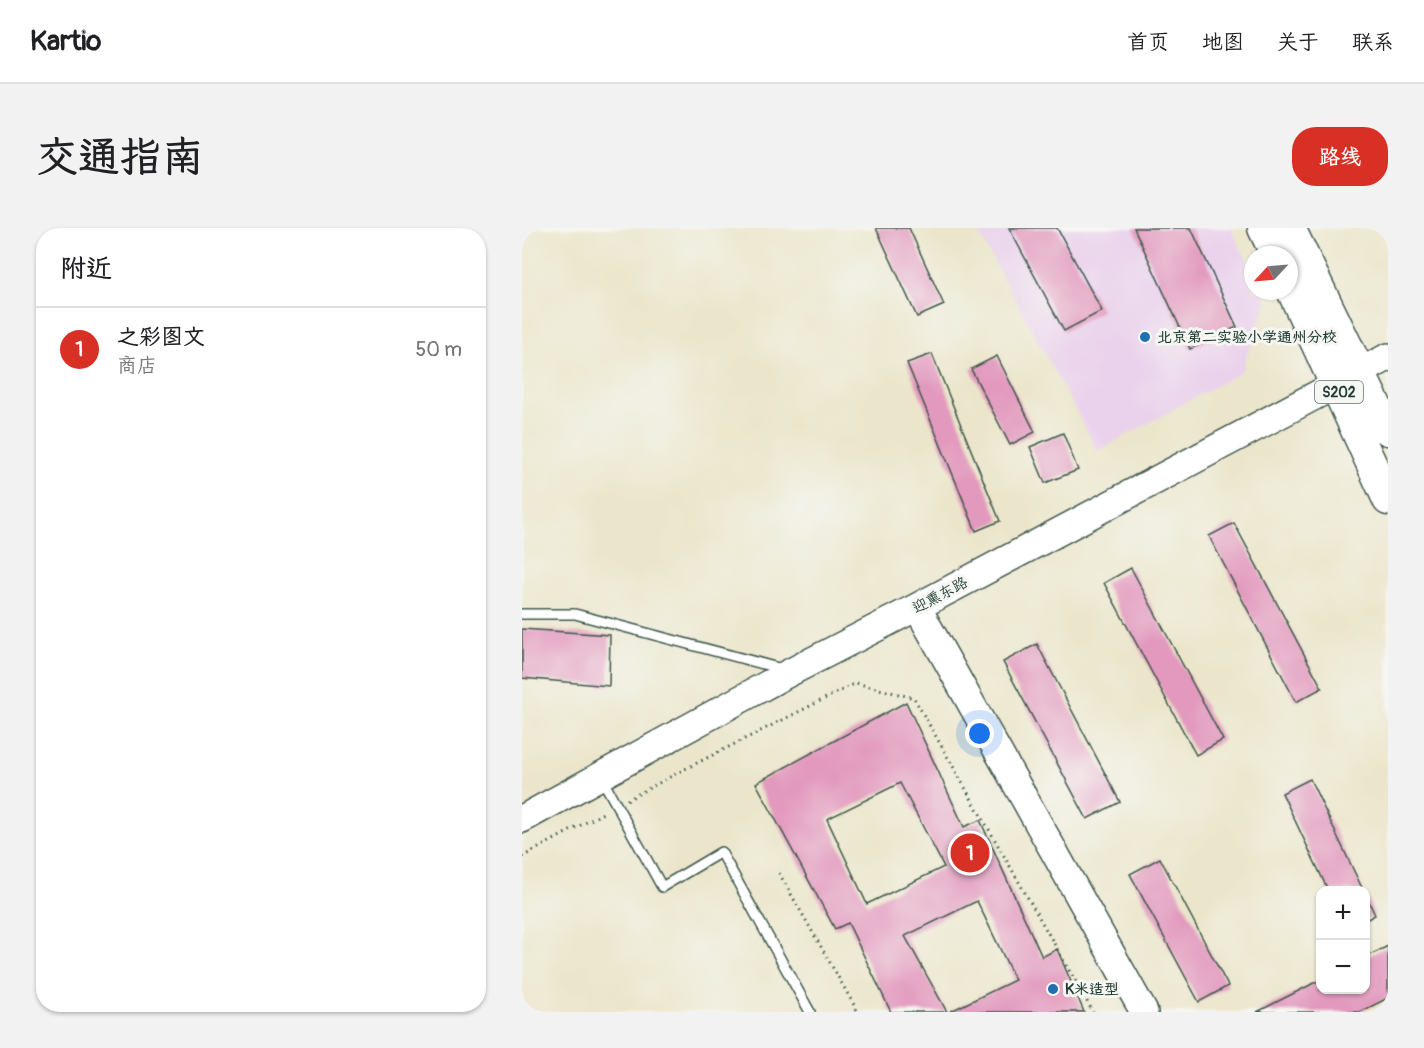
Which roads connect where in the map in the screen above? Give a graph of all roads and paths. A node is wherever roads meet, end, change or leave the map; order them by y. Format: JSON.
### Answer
{"nodes":[{"id":1,"x":1263,"y":228,"type":"edge"},
{"id":2,"x":1290,"y":228,"type":"edge"},
{"id":3,"x":1272,"y":246,"type":"edge"},
{"id":4,"x":1298,"y":298,"type":"edge"},
{"id":5,"x":1388,"y":357,"type":"edge"},
{"id":6,"x":1348,"y":378,"type":"junction"},
{"id":7,"x":1388,"y":430,"type":"edge"},
{"id":8,"x":1388,"y":500,"type":"edge"},
{"id":9,"x":917,"y":607,"type":"junction"},
{"id":10,"x":522,"y":614,"type":"edge"},
{"id":11,"x":793,"y":672,"type":"junction"},
{"id":12,"x":600,"y":776,"type":"junction"},
{"id":13,"x":617,"y":806,"type":"junction"},
{"id":14,"x":522,"y":819,"type":"edge"},
{"id":15,"x":522,"y":857,"type":"edge"},
{"id":16,"x":779,"y":873,"type":"dead end"},
{"id":17,"x":810,"y":1012,"type":"edge"},
{"id":18,"x":858,"y":1012,"type":"edge"},
{"id":19,"x":1094,"y":1012,"type":"edge"},
{"id":20,"x":1144,"y":1012,"type":"edge"}],
"edges":[{"from":1,"to":3,"type":"main road"},
{"from":2,"to":6,"type":"main road","number":"S202"},
{"from":4,"to":6,"type":"main road","number":"S202"},
{"from":5,"to":6,"type":"street","name":"迎熏东路"},
{"from":6,"to":7,"type":"main road","number":"S202"},
{"from":6,"to":8,"type":"main road","number":"S202"},
{"from":6,"to":9,"type":"street","name":"迎熏东路"},
{"from":9,"to":11,"type":"street","name":"迎熏东路"},
{"from":9,"to":20,"type":"street"},
{"from":10,"to":11,"type":"lane"},
{"from":11,"to":12,"type":"street","name":"迎熏东路"},
{"from":12,"to":13,"type":"lane"},
{"from":12,"to":14,"type":"street","name":"迎熏东路"},
{"from":13,"to":15,"type":"path"},
{"from":13,"to":17,"type":"lane"},
{"from":13,"to":19,"type":"path"},
{"from":16,"to":18,"type":"path"}]}
